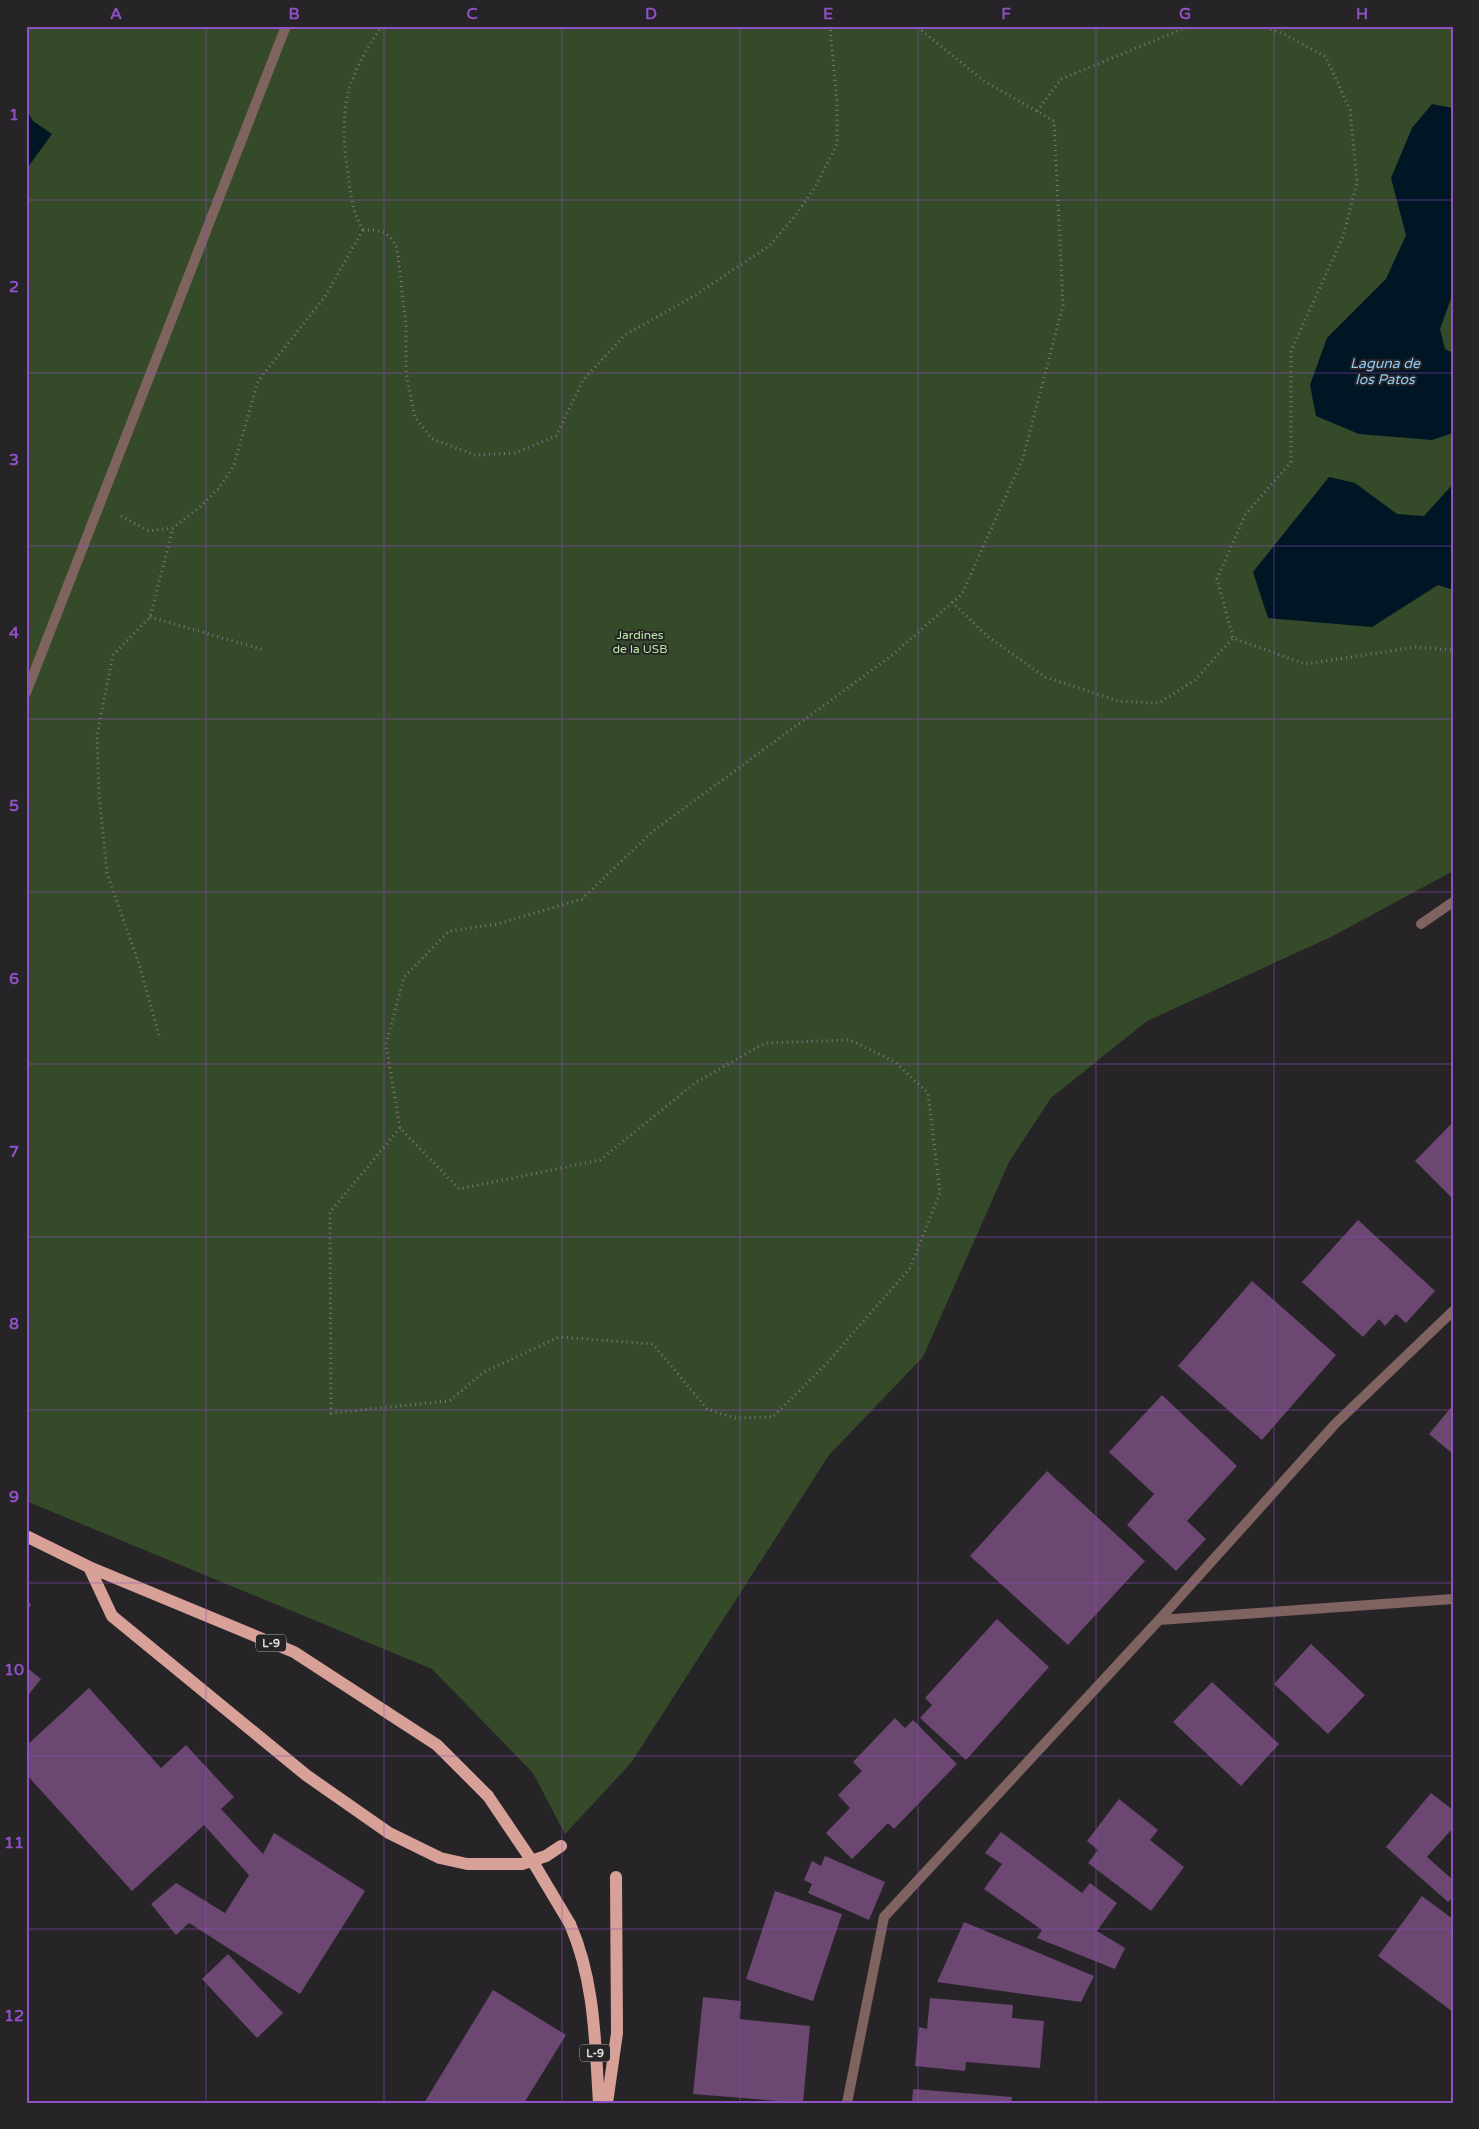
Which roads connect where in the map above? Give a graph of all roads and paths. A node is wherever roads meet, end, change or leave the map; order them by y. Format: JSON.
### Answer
{"nodes":[{"id":1,"x":286,"y":26,"type":"edge"},
{"id":2,"x":382,"y":26,"type":"edge"},
{"id":3,"x":830,"y":26,"type":"edge"},
{"id":4,"x":916,"y":26,"type":"edge"},
{"id":5,"x":1194,"y":26,"type":"edge"},
{"id":6,"x":1261,"y":26,"type":"edge"},
{"id":7,"x":1037,"y":111,"type":"junction"},
{"id":8,"x":363,"y":230,"type":"junction"},
{"id":9,"x":100,"y":505,"type":"junction"},
{"id":10,"x":173,"y":528,"type":"junction"},
{"id":11,"x":952,"y":602,"type":"junction"},
{"id":12,"x":150,"y":617,"type":"junction"},
{"id":13,"x":1234,"y":638,"type":"junction"},
{"id":14,"x":264,"y":650,"type":"dead end"},
{"id":15,"x":1453,"y":650,"type":"edge"},
{"id":16,"x":26,"y":693,"type":"edge"},
{"id":17,"x":1453,"y":902,"type":"edge"},
{"id":18,"x":1420,"y":924,"type":"dead end"},
{"id":19,"x":159,"y":1035,"type":"dead end"},
{"id":20,"x":400,"y":1128,"type":"junction"},
{"id":21,"x":1453,"y":1311,"type":"edge"},
{"id":22,"x":26,"y":1536,"type":"edge"},
{"id":23,"x":89,"y":1567,"type":"junction"},
{"id":24,"x":1453,"y":1599,"type":"edge"},
{"id":25,"x":1159,"y":1620,"type":"junction"},
{"id":26,"x":561,"y":1846,"type":"dead end"},
{"id":27,"x":616,"y":1877,"type":"dead end"},
{"id":28,"x":598,"y":2103,"type":"edge"},
{"id":29,"x":607,"y":2103,"type":"edge"},
{"id":30,"x":847,"y":2103,"type":"edge"}],
"edges":[{"from":1,"to":9,"type":"street"},
{"from":2,"to":8,"type":"path"},
{"from":3,"to":8,"type":"path"},
{"from":4,"to":7,"type":"path"},
{"from":5,"to":7,"type":"path"},
{"from":6,"to":13,"type":"path"},
{"from":7,"to":11,"type":"path"},
{"from":8,"to":10,"type":"path"},
{"from":9,"to":10,"type":"path"},
{"from":9,"to":16,"type":"street"},
{"from":10,"to":12,"type":"path"},
{"from":11,"to":13,"type":"path"},
{"from":11,"to":20,"type":"path"},
{"from":12,"to":14,"type":"path"},
{"from":12,"to":19,"type":"path"},
{"from":13,"to":15,"type":"path"},
{"from":17,"to":18,"type":"street"},
{"from":20,"to":20,"type":"path"},
{"from":21,"to":25,"type":"street"},
{"from":22,"to":23,"type":"main road","number":"L-9"},
{"from":23,"to":26,"type":"main road"},
{"from":23,"to":28,"type":"main road","number":"L-9","bridge":true},
{"from":24,"to":25,"type":"street"},
{"from":25,"to":30,"type":"street"},
{"from":27,"to":29,"type":"main road"}]}
